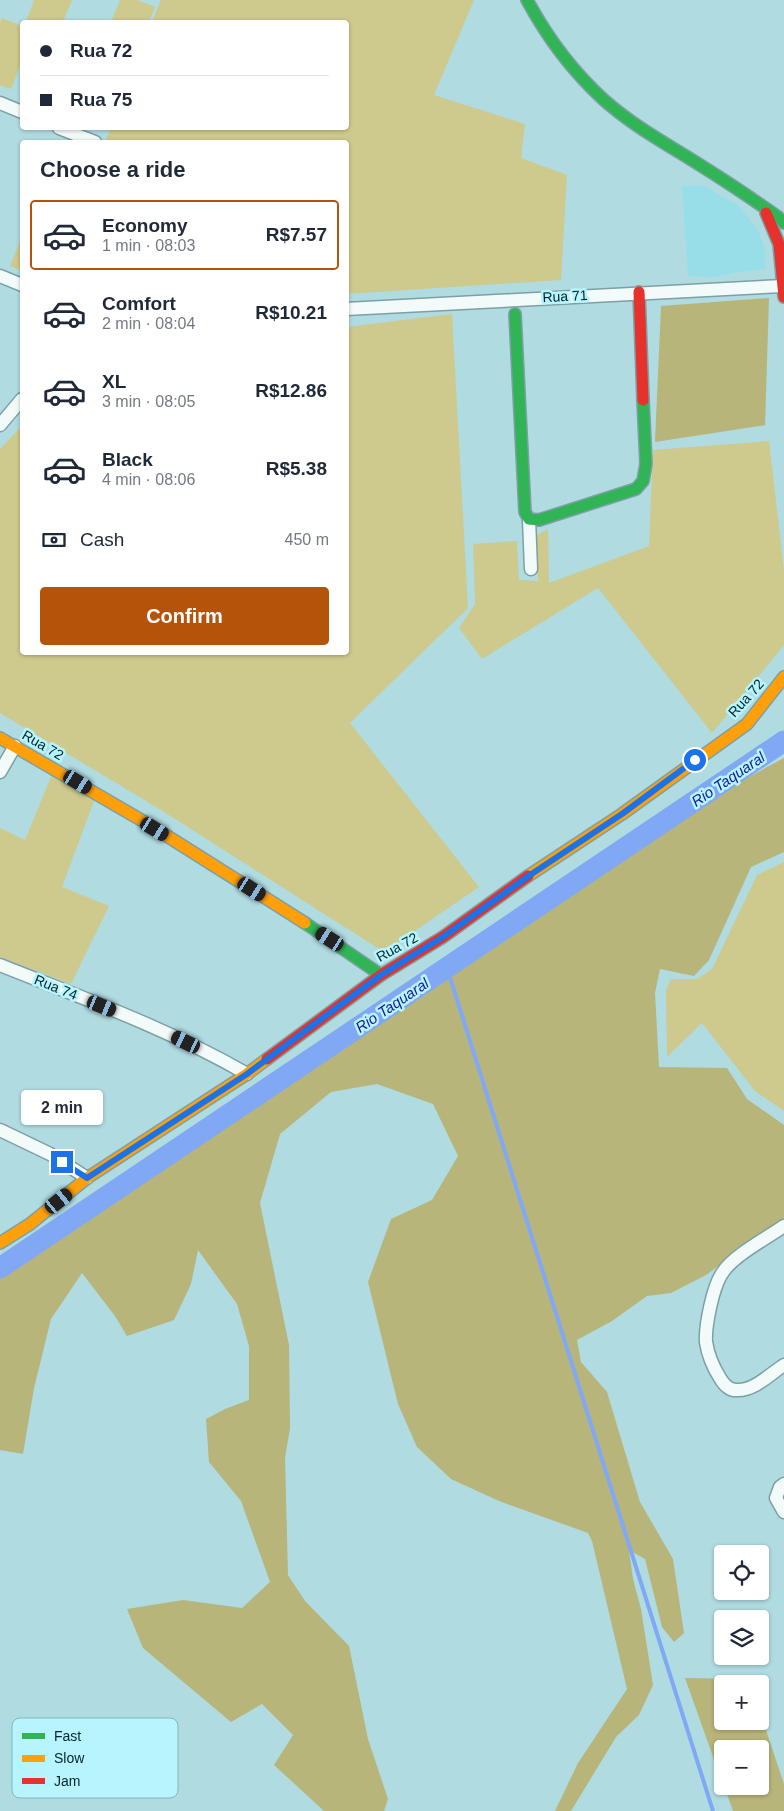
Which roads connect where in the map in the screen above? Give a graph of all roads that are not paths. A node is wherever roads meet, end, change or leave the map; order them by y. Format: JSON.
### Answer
{"nodes":[{"id":1,"x":527,"y":0,"type":"edge"},
{"id":2,"x":0,"y":103,"type":"edge"},
{"id":3,"x":20,"y":111,"type":"edge"},
{"id":4,"x":64,"y":130,"type":"edge"},
{"id":5,"x":90,"y":140,"type":"edge"},
{"id":6,"x":762,"y":207,"type":"junction"},
{"id":7,"x":784,"y":223,"type":"edge"},
{"id":8,"x":0,"y":276,"type":"edge"},
{"id":9,"x":20,"y":284,"type":"edge"},
{"id":10,"x":783,"y":286,"type":"edge"},
{"id":11,"x":639,"y":292,"type":"junction"},
{"id":12,"x":784,"y":297,"type":"edge"},
{"id":13,"x":349,"y":309,"type":"edge"},
{"id":14,"x":516,"y":314,"type":"dead end"},
{"id":15,"x":20,"y":401,"type":"edge"},
{"id":16,"x":0,"y":425,"type":"edge"},
{"id":17,"x":529,"y":519,"type":"junction"},
{"id":18,"x":531,"y":569,"type":"dead end"},
{"id":19,"x":784,"y":677,"type":"edge"},
{"id":20,"x":0,"y":738,"type":"edge"},
{"id":21,"x":15,"y":746,"type":"junction"},
{"id":22,"x":0,"y":772,"type":"edge"},
{"id":23,"x":0,"y":964,"type":"edge"},
{"id":24,"x":381,"y":975,"type":"junction"},
{"id":25,"x":247,"y":1074,"type":"junction"},
{"id":26,"x":0,"y":1130,"type":"edge"},
{"id":27,"x":87,"y":1178,"type":"junction"},
{"id":28,"x":784,"y":1226,"type":"edge"},
{"id":29,"x":0,"y":1243,"type":"edge"},
{"id":30,"x":784,"y":1365,"type":"edge"},
{"id":31,"x":784,"y":1484,"type":"edge"},
{"id":32,"x":784,"y":1512,"type":"edge"}],
"edges":[{"from":1,"to":6,"type":"street"},
{"from":2,"to":3,"type":"street"},
{"from":4,"to":5,"type":"street"},
{"from":6,"to":7,"type":"street"},
{"from":6,"to":10,"type":"street"},
{"from":8,"to":9,"type":"street"},
{"from":10,"to":11,"type":"street","name":"Rua 71"},
{"from":10,"to":12,"type":"street"},
{"from":11,"to":13,"type":"street","name":"Rua 71"},
{"from":11,"to":17,"type":"street"},
{"from":14,"to":17,"type":"street"},
{"from":15,"to":16,"type":"street"},
{"from":17,"to":18,"type":"street"},
{"from":19,"to":24,"type":"street","name":"Rua 72"},
{"from":20,"to":21,"type":"street","name":"Rua 72"},
{"from":21,"to":22,"type":"street"},
{"from":21,"to":24,"type":"street","name":"Rua 72"},
{"from":23,"to":25,"type":"street","name":"Rua 74"},
{"from":24,"to":25,"type":"street"},
{"from":25,"to":27,"type":"street"},
{"from":26,"to":27,"type":"street"},
{"from":27,"to":29,"type":"street"},
{"from":28,"to":30,"type":"street"},
{"from":31,"to":32,"type":"street"}]}
